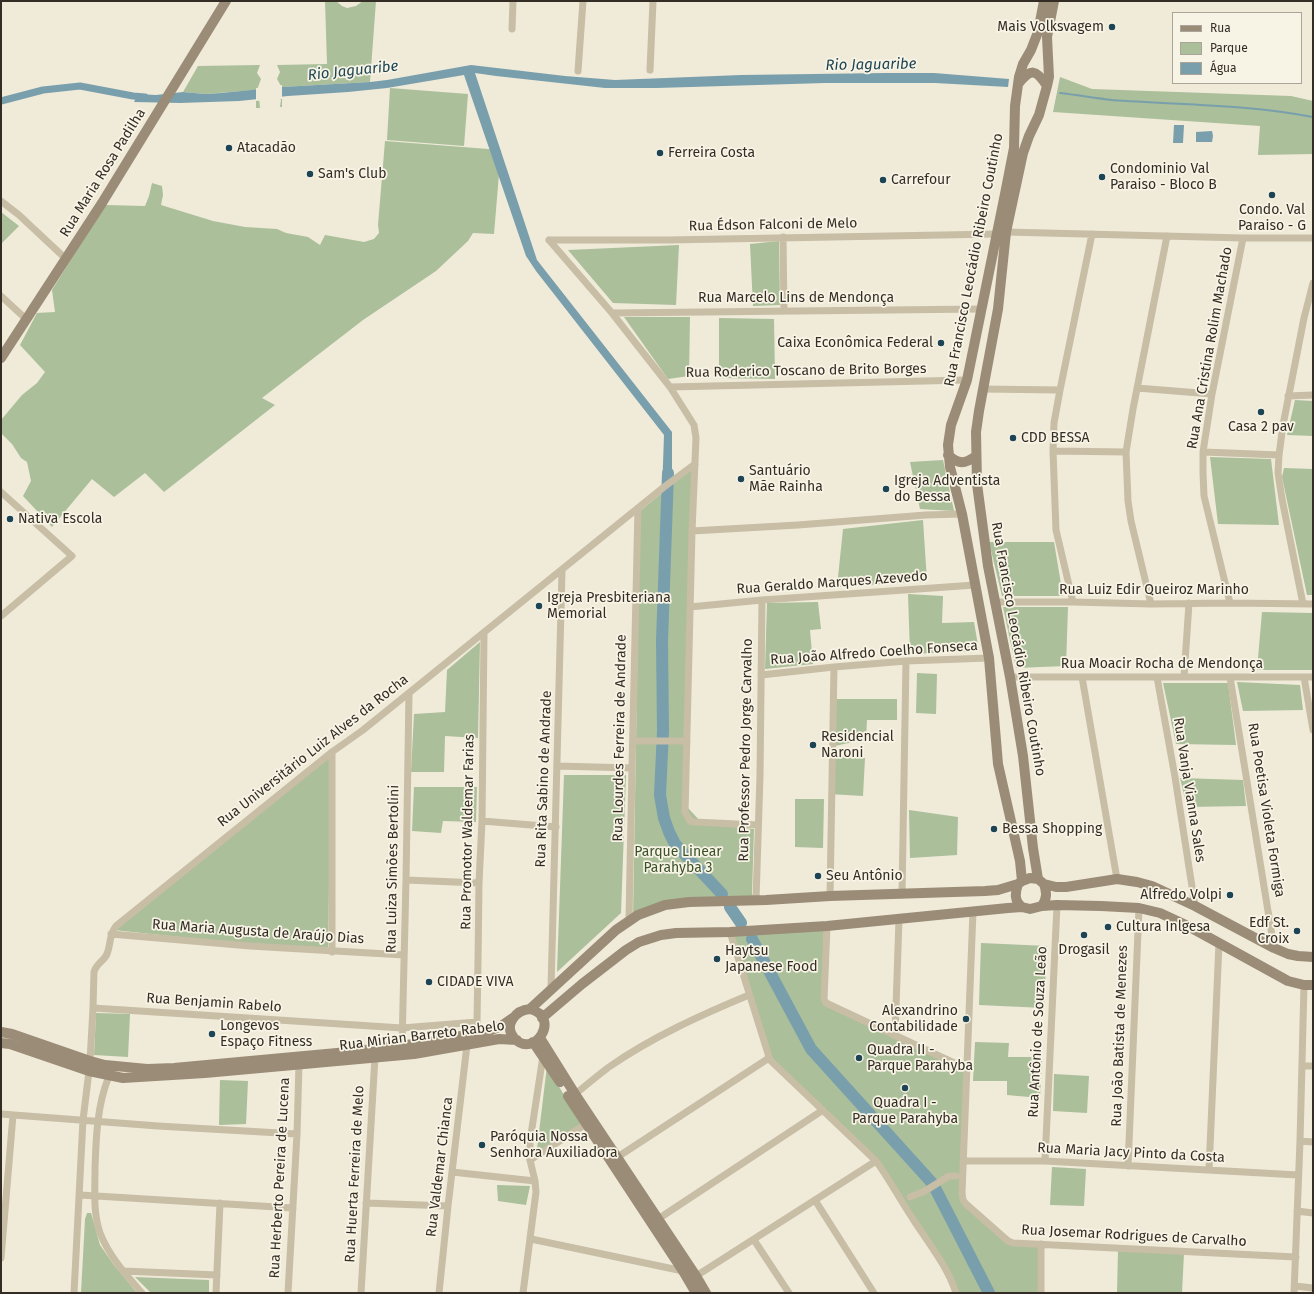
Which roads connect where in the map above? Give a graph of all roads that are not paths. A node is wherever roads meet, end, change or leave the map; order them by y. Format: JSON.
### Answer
{"nodes":[{"id":1,"x":226,"y":1,"type":"edge"},
{"id":2,"x":513,"y":1,"type":"edge"},
{"id":3,"x":583,"y":1,"type":"edge"},
{"id":4,"x":653,"y":1,"type":"edge"},
{"id":5,"x":1044,"y":1,"type":"edge"},
{"id":6,"x":1054,"y":1,"type":"edge"},
{"id":7,"x":512,"y":29,"type":"dead end"},
{"id":8,"x":650,"y":70,"type":"dead end"},
{"id":9,"x":578,"y":71,"type":"dead end"},
{"id":10,"x":1018,"y":84,"type":"junction"},
{"id":11,"x":1047,"y":86,"type":"junction"},
{"id":12,"x":1,"y":201,"type":"edge"},
{"id":13,"x":1085,"y":231,"type":"junction"},
{"id":14,"x":1002,"y":233,"type":"junction"},
{"id":15,"x":1167,"y":236,"type":"junction"},
{"id":16,"x":783,"y":237,"type":"junction"},
{"id":17,"x":1243,"y":238,"type":"junction"},
{"id":18,"x":1313,"y":238,"type":"edge"},
{"id":19,"x":66,"y":258,"type":"junction"},
{"id":20,"x":1313,"y":283,"type":"edge"},
{"id":21,"x":1,"y":296,"type":"edge"},
{"id":22,"x":981,"y":309,"type":"junction"},
{"id":23,"x":784,"y":312,"type":"junction"},
{"id":24,"x":612,"y":313,"type":"junction"},
{"id":25,"x":26,"y":319,"type":"junction"},
{"id":26,"x":1,"y":358,"type":"edge"},
{"id":27,"x":967,"y":380,"type":"junction"},
{"id":28,"x":670,"y":387,"type":"junction"},
{"id":29,"x":1137,"y":388,"type":"junction"},
{"id":30,"x":983,"y":389,"type":"junction"},
{"id":31,"x":1060,"y":390,"type":"junction"},
{"id":32,"x":1212,"y":394,"type":"junction"},
{"id":33,"x":1313,"y":395,"type":"edge"},
{"id":34,"x":1288,"y":396,"type":"junction"},
{"id":35,"x":1053,"y":451,"type":"junction"},
{"id":36,"x":1126,"y":452,"type":"junction"},
{"id":37,"x":1204,"y":452,"type":"junction"},
{"id":38,"x":948,"y":454,"type":"junction"},
{"id":39,"x":1279,"y":455,"type":"junction"},
{"id":40,"x":976,"y":456,"type":"junction"},
{"id":41,"x":695,"y":464,"type":"junction"},
{"id":42,"x":1,"y":492,"type":"edge"},
{"id":43,"x":638,"y":508,"type":"junction"},
{"id":44,"x":962,"y":514,"type":"junction"},
{"id":45,"x":692,"y":531,"type":"junction"},
{"id":46,"x":562,"y":571,"type":"junction"},
{"id":47,"x":975,"y":585,"type":"junction"},
{"id":48,"x":762,"y":600,"type":"junction"},
{"id":49,"x":994,"y":602,"type":"junction"},
{"id":50,"x":1073,"y":602,"type":"junction"},
{"id":51,"x":1189,"y":603,"type":"junction"},
{"id":52,"x":1230,"y":603,"type":"junction"},
{"id":53,"x":1151,"y":604,"type":"junction"},
{"id":54,"x":1303,"y":604,"type":"junction"},
{"id":55,"x":1313,"y":604,"type":"edge"},
{"id":56,"x":690,"y":607,"type":"junction"},
{"id":57,"x":2,"y":612,"type":"edge"},
{"id":58,"x":484,"y":633,"type":"junction"},
{"id":59,"x":989,"y":658,"type":"junction"},
{"id":60,"x":906,"y":661,"type":"junction"},
{"id":61,"x":834,"y":667,"type":"junction"},
{"id":62,"x":761,"y":675,"type":"junction"},
{"id":63,"x":1010,"y":677,"type":"junction"},
{"id":64,"x":1082,"y":677,"type":"junction"},
{"id":65,"x":1157,"y":677,"type":"junction"},
{"id":66,"x":1184,"y":677,"type":"junction"},
{"id":67,"x":1230,"y":677,"type":"junction"},
{"id":68,"x":1304,"y":677,"type":"junction"},
{"id":69,"x":1313,"y":677,"type":"edge"},
{"id":70,"x":409,"y":693,"type":"junction"},
{"id":71,"x":1313,"y":730,"type":"edge"},
{"id":72,"x":633,"y":741,"type":"junction"},
{"id":73,"x":686,"y":741,"type":"junction"},
{"id":74,"x":332,"y":752,"type":"junction"},
{"id":75,"x":557,"y":766,"type":"junction"},
{"id":76,"x":632,"y":768,"type":"junction"},
{"id":77,"x":482,"y":821,"type":"junction"},
{"id":78,"x":758,"y":825,"type":"junction"},
{"id":79,"x":556,"y":827,"type":"junction"},
{"id":80,"x":1117,"y":879,"type":"junction"},
{"id":81,"x":406,"y":880,"type":"junction"},
{"id":82,"x":1020,"y":882,"type":"junction"},
{"id":83,"x":1041,"y":882,"type":"junction"},
{"id":84,"x":479,"y":883,"type":"junction"},
{"id":85,"x":902,"y":894,"type":"junction"},
{"id":86,"x":830,"y":896,"type":"junction"},
{"id":87,"x":756,"y":900,"type":"junction"},
{"id":88,"x":1057,"y":905,"type":"junction"},
{"id":89,"x":1042,"y":906,"type":"junction"},
{"id":90,"x":1195,"y":906,"type":"junction"},
{"id":91,"x":1022,"y":907,"type":"junction"},
{"id":92,"x":1139,"y":908,"type":"junction"},
{"id":93,"x":973,"y":911,"type":"junction"},
{"id":94,"x":899,"y":919,"type":"junction"},
{"id":95,"x":629,"y":920,"type":"junction"},
{"id":96,"x":827,"y":926,"type":"junction"},
{"id":97,"x":730,"y":932,"type":"junction"},
{"id":98,"x":111,"y":934,"type":"junction"},
{"id":99,"x":1219,"y":943,"type":"junction"},
{"id":100,"x":1274,"y":948,"type":"junction"},
{"id":101,"x":332,"y":952,"type":"junction"},
{"id":102,"x":404,"y":955,"type":"junction"},
{"id":103,"x":1313,"y":957,"type":"edge"},
{"id":104,"x":1309,"y":985,"type":"edge"},
{"id":105,"x":551,"y":988,"type":"junction"},
{"id":106,"x":749,"y":996,"type":"junction"},
{"id":107,"x":94,"y":1008,"type":"junction"},
{"id":108,"x":530,"y":1009,"type":"junction"},
{"id":109,"x":514,"y":1017,"type":"junction"},
{"id":110,"x":542,"y":1018,"type":"junction"},
{"id":111,"x":477,"y":1022,"type":"junction"},
{"id":112,"x":402,"y":1028,"type":"junction"},
{"id":113,"x":1,"y":1032,"type":"edge"},
{"id":114,"x":479,"y":1033,"type":"junction"},
{"id":115,"x":895,"y":1036,"type":"junction"},
{"id":116,"x":517,"y":1040,"type":"junction"},
{"id":117,"x":536,"y":1040,"type":"junction"},
{"id":118,"x":1,"y":1042,"type":"edge"},
{"id":119,"x":467,"y":1045,"type":"junction"},
{"id":120,"x":402,"y":1046,"type":"junction"},
{"id":121,"x":543,"y":1056,"type":"junction"},
{"id":122,"x":375,"y":1057,"type":"junction"},
{"id":123,"x":769,"y":1058,"type":"junction"},
{"id":124,"x":299,"y":1064,"type":"junction"},
{"id":125,"x":89,"y":1066,"type":"junction"},
{"id":126,"x":1302,"y":1066,"type":"junction"},
{"id":127,"x":1313,"y":1066,"type":"edge"},
{"id":128,"x":967,"y":1069,"type":"junction"},
{"id":129,"x":109,"y":1076,"type":"junction"},
{"id":130,"x":573,"y":1096,"type":"junction"},
{"id":131,"x":823,"y":1110,"type":"junction"},
{"id":132,"x":1,"y":1114,"type":"edge"},
{"id":133,"x":12,"y":1115,"type":"junction"},
{"id":134,"x":83,"y":1120,"type":"junction"},
{"id":135,"x":98,"y":1122,"type":"junction"},
{"id":136,"x":589,"y":1122,"type":"junction"},
{"id":137,"x":296,"y":1134,"type":"junction"},
{"id":138,"x":1300,"y":1141,"type":"junction"},
{"id":139,"x":1313,"y":1142,"type":"edge"},
{"id":140,"x":614,"y":1159,"type":"junction"},
{"id":141,"x":530,"y":1160,"type":"junction"},
{"id":142,"x":963,"y":1160,"type":"junction"},
{"id":143,"x":876,"y":1161,"type":"junction"},
{"id":144,"x":1045,"y":1161,"type":"junction"},
{"id":145,"x":1128,"y":1166,"type":"junction"},
{"id":146,"x":1209,"y":1170,"type":"junction"},
{"id":147,"x":452,"y":1172,"type":"junction"},
{"id":148,"x":1298,"y":1175,"type":"junction"},
{"id":149,"x":956,"y":1176,"type":"dead end"},
{"id":150,"x":535,"y":1181,"type":"junction"},
{"id":151,"x":80,"y":1195,"type":"junction"},
{"id":152,"x":94,"y":1196,"type":"junction"},
{"id":153,"x":910,"y":1197,"type":"dead end"},
{"id":154,"x":816,"y":1200,"type":"junction"},
{"id":155,"x":220,"y":1203,"type":"junction"},
{"id":156,"x":366,"y":1203,"type":"junction"},
{"id":157,"x":448,"y":1206,"type":"junction"},
{"id":158,"x":293,"y":1208,"type":"junction"},
{"id":159,"x":1297,"y":1211,"type":"junction"},
{"id":160,"x":1313,"y":1213,"type":"edge"},
{"id":161,"x":655,"y":1222,"type":"junction"},
{"id":162,"x":531,"y":1239,"type":"junction"},
{"id":163,"x":754,"y":1240,"type":"junction"},
{"id":164,"x":1041,"y":1244,"type":"junction"},
{"id":165,"x":1296,"y":1257,"type":"junction"},
{"id":166,"x":1,"y":1258,"type":"edge"},
{"id":167,"x":123,"y":1271,"type":"junction"},
{"id":168,"x":683,"y":1271,"type":"junction"},
{"id":169,"x":217,"y":1275,"type":"junction"},
{"id":170,"x":693,"y":1278,"type":"junction"},
{"id":171,"x":1313,"y":1288,"type":"edge"},
{"id":172,"x":1294,"y":1289,"type":"edge"},
{"id":173,"x":74,"y":1293,"type":"edge"},
{"id":174,"x":142,"y":1293,"type":"edge"},
{"id":175,"x":216,"y":1293,"type":"edge"},
{"id":176,"x":288,"y":1293,"type":"edge"},
{"id":177,"x":361,"y":1293,"type":"edge"},
{"id":178,"x":439,"y":1293,"type":"edge"},
{"id":179,"x":523,"y":1293,"type":"edge"},
{"id":180,"x":696,"y":1293,"type":"edge"},
{"id":181,"x":706,"y":1293,"type":"edge"},
{"id":182,"x":789,"y":1293,"type":"edge"},
{"id":183,"x":874,"y":1293,"type":"edge"},
{"id":184,"x":956,"y":1293,"type":"edge"},
{"id":185,"x":1040,"y":1293,"type":"edge"}],
"edges":[{"from":1,"to":19,"type":"main road","name":"Rua Maria Rosa Padilha"},
{"from":2,"to":7,"type":"street"},
{"from":3,"to":9,"type":"street"},
{"from":4,"to":8,"type":"street"},
{"from":5,"to":10,"type":"main road","name":"Rua Francisco Leocádio Ribeiro Coutinho"},
{"from":6,"to":11,"type":"main road","name":"Rua Francisco Leocádio Ribeiro Coutinho"},
{"from":10,"to":11,"type":"main road"},
{"from":10,"to":14,"type":"main road","name":"Rua Francisco Leocádio Ribeiro Coutinho"},
{"from":11,"to":14,"type":"main road","name":"Rua Francisco Leocádio Ribeiro Coutinho"},
{"from":12,"to":19,"type":"street"},
{"from":13,"to":14,"type":"street","name":"Rua Édson Falconi de Melo"},
{"from":13,"to":15,"type":"street","name":"Rua Édson Falconi de Melo"},
{"from":13,"to":31,"type":"street"},
{"from":14,"to":16,"type":"street","name":"Rua Édson Falconi de Melo"},
{"from":14,"to":22,"type":"main road","name":"Rua Francisco Leocádio Ribeiro Coutinho"},
{"from":14,"to":30,"type":"main road","name":"Rua Francisco Leocádio Ribeiro Coutinho"},
{"from":15,"to":17,"type":"street","name":"Rua Édson Falconi de Melo"},
{"from":15,"to":29,"type":"street"},
{"from":16,"to":23,"type":"street"},
{"from":16,"to":24,"type":"street","name":"Rua Édson Falconi de Melo"},
{"from":17,"to":18,"type":"street","name":"Rua Édson Falconi de Melo"},
{"from":17,"to":32,"type":"street","name":"Rua Ana Cristina Rolim Machado"},
{"from":19,"to":25,"type":"main road","name":"Rua Maria Rosa Padilha"},
{"from":20,"to":34,"type":"street"},
{"from":21,"to":25,"type":"street"},
{"from":22,"to":23,"type":"street","name":"Rua Marcelo Lins de Mendonça"},
{"from":22,"to":27,"type":"main road","name":"Rua Francisco Leocádio Ribeiro Coutinho"},
{"from":23,"to":24,"type":"street","name":"Rua Marcelo Lins de Mendonça"},
{"from":24,"to":28,"type":"street"},
{"from":25,"to":26,"type":"main road","name":"Rua Maria Rosa Padilha"},
{"from":27,"to":28,"type":"street","name":"Rua Roderico Toscano de Brito Borges"},
{"from":27,"to":38,"type":"main road","name":"Rua Francisco Leocádio Ribeiro Coutinho"},
{"from":28,"to":41,"type":"street"},
{"from":29,"to":32,"type":"street"},
{"from":29,"to":36,"type":"street"},
{"from":30,"to":31,"type":"street"},
{"from":30,"to":40,"type":"main road","name":"Rua Francisco Leocádio Ribeiro Coutinho"},
{"from":31,"to":35,"type":"street"},
{"from":32,"to":37,"type":"street","name":"Rua Ana Cristina Rolim Machado"},
{"from":33,"to":34,"type":"street"},
{"from":34,"to":39,"type":"street"},
{"from":35,"to":36,"type":"street"},
{"from":35,"to":50,"type":"street"},
{"from":36,"to":53,"type":"street"},
{"from":37,"to":39,"type":"street"},
{"from":37,"to":52,"type":"street","name":"Rua Ana Cristina Rolim Machado"},
{"from":38,"to":40,"type":"main road"},
{"from":38,"to":44,"type":"main road","name":"Rua Francisco Leocádio Ribeiro Coutinho"},
{"from":39,"to":54,"type":"street"},
{"from":40,"to":49,"type":"main road","name":"Rua Francisco Leocádio Ribeiro Coutinho"},
{"from":41,"to":43,"type":"street","name":"Rua Universitário Luiz Alves da Rocha"},
{"from":41,"to":45,"type":"street"},
{"from":42,"to":57,"type":"street"},
{"from":43,"to":46,"type":"street","name":"Rua Universitário Luiz Alves da Rocha"},
{"from":43,"to":72,"type":"street","name":"Rua Lourdes Ferreira de Andrade"},
{"from":44,"to":45,"type":"street"},
{"from":44,"to":47,"type":"main road","name":"Rua Francisco Leocádio Ribeiro Coutinho"},
{"from":45,"to":56,"type":"street"},
{"from":46,"to":58,"type":"street","name":"Rua Universitário Luiz Alves da Rocha"},
{"from":46,"to":75,"type":"street","name":"Rua Rita Sabino de Andrade"},
{"from":47,"to":48,"type":"street","name":"Rua Geraldo Marques Azevedo"},
{"from":47,"to":59,"type":"main road","name":"Rua Francisco Leocádio Ribeiro Coutinho"},
{"from":48,"to":56,"type":"street","name":"Rua Geraldo Marques Azevedo"},
{"from":48,"to":62,"type":"street","name":"Rua Professor Pedro Jorge Carvalho"},
{"from":49,"to":50,"type":"street","name":"Rua Luiz Edir Queiroz Marinho"},
{"from":49,"to":63,"type":"main road","name":"Rua Francisco Leocádio Ribeiro Coutinho"},
{"from":50,"to":53,"type":"street","name":"Rua Luiz Edir Queiroz Marinho"},
{"from":51,"to":52,"type":"street","name":"Rua Luiz Edir Queiroz Marinho"},
{"from":51,"to":53,"type":"street","name":"Rua Luiz Edir Queiroz Marinho"},
{"from":51,"to":66,"type":"street"},
{"from":52,"to":54,"type":"street","name":"Rua Luiz Edir Queiroz Marinho"},
{"from":54,"to":55,"type":"street","name":"Rua Luiz Edir Queiroz Marinho"},
{"from":56,"to":73,"type":"street"},
{"from":58,"to":70,"type":"street","name":"Rua Universitário Luiz Alves da Rocha"},
{"from":58,"to":77,"type":"street","name":"Rua Promotor Waldemar Farias"},
{"from":59,"to":60,"type":"street","name":"Rua João Alfredo Coelho Fonseca"},
{"from":59,"to":82,"type":"main road","name":"Rua Francisco Leocádio Ribeiro Coutinho"},
{"from":60,"to":61,"type":"street","name":"Rua João Alfredo Coelho Fonseca"},
{"from":60,"to":85,"type":"street"},
{"from":61,"to":62,"type":"street","name":"Rua João Alfredo Coelho Fonseca"},
{"from":61,"to":86,"type":"street"},
{"from":62,"to":78,"type":"street","name":"Rua Professor Pedro Jorge Carvalho"},
{"from":63,"to":64,"type":"street","name":"Rua Moacir Rocha de Mendonça"},
{"from":63,"to":83,"type":"main road","name":"Rua Francisco Leocádio Ribeiro Coutinho"},
{"from":64,"to":65,"type":"street","name":"Rua Moacir Rocha de Mendonça"},
{"from":64,"to":80,"type":"street"},
{"from":65,"to":66,"type":"street","name":"Rua Moacir Rocha de Mendonça"},
{"from":65,"to":90,"type":"street","name":"Rua Vanja Vianna Sales"},
{"from":66,"to":67,"type":"street","name":"Rua Moacir Rocha de Mendonça"},
{"from":67,"to":68,"type":"street","name":"Rua Moacir Rocha de Mendonça"},
{"from":67,"to":100,"type":"street","name":"Rua Poetisa Violeta Formiga"},
{"from":68,"to":69,"type":"street","name":"Rua Moacir Rocha de Mendonça"},
{"from":68,"to":71,"type":"street"},
{"from":70,"to":74,"type":"street","name":"Rua Universitário Luiz Alves da Rocha"},
{"from":70,"to":81,"type":"street","name":"Rua Luiza Simões Bertolini"},
{"from":72,"to":73,"type":"street"},
{"from":72,"to":76,"type":"street","name":"Rua Lourdes Ferreira de Andrade"},
{"from":73,"to":78,"type":"street"},
{"from":74,"to":98,"type":"street","name":"Rua Universitário Luiz Alves da Rocha"},
{"from":74,"to":101,"type":"street"},
{"from":75,"to":76,"type":"street"},
{"from":75,"to":79,"type":"street","name":"Rua Rita Sabino de Andrade"},
{"from":76,"to":95,"type":"street","name":"Rua Lourdes Ferreira de Andrade"},
{"from":77,"to":79,"type":"street"},
{"from":77,"to":84,"type":"street","name":"Rua Promotor Waldemar Farias"},
{"from":78,"to":87,"type":"street","name":"Rua Professor Pedro Jorge Carvalho"},
{"from":79,"to":105,"type":"street","name":"Rua Rita Sabino de Andrade"},
{"from":80,"to":83,"type":"main road"},
{"from":80,"to":90,"type":"main road"},
{"from":81,"to":84,"type":"street"},
{"from":81,"to":102,"type":"street","name":"Rua Luiza Simões Bertolini"},
{"from":82,"to":83,"type":"main road"},
{"from":82,"to":85,"type":"main road"},
{"from":82,"to":91,"type":"main road"},
{"from":83,"to":89,"type":"main road"},
{"from":84,"to":111,"type":"street","name":"Rua Promotor Waldemar Farias"},
{"from":85,"to":86,"type":"main road"},
{"from":86,"to":87,"type":"main road"},
{"from":87,"to":95,"type":"main road"},
{"from":88,"to":89,"type":"main road"},
{"from":88,"to":92,"type":"main road"},
{"from":88,"to":144,"type":"street","name":"Rua Antônio de Souza Leão"},
{"from":89,"to":91,"type":"main road"},
{"from":90,"to":100,"type":"main road"},
{"from":91,"to":93,"type":"main road"},
{"from":92,"to":99,"type":"main road"},
{"from":92,"to":145,"type":"street","name":"Rua João Batista de Menezes"},
{"from":93,"to":94,"type":"main road"},
{"from":93,"to":128,"type":"street","name":"Rua Josemar Rodrigues de Carvalho"},
{"from":94,"to":96,"type":"main road"},
{"from":94,"to":115,"type":"street"},
{"from":95,"to":105,"type":"main road"},
{"from":96,"to":97,"type":"main road"},
{"from":96,"to":115,"type":"street"},
{"from":97,"to":106,"type":"street"},
{"from":97,"to":110,"type":"main road"},
{"from":98,"to":101,"type":"street","name":"Rua Maria Augusta de Araújo Dias"},
{"from":98,"to":107,"type":"street"},
{"from":99,"to":104,"type":"main road"},
{"from":99,"to":146,"type":"street"},
{"from":100,"to":103,"type":"main road"},
{"from":101,"to":102,"type":"street","name":"Rua Maria Augusta de Araújo Dias"},
{"from":102,"to":112,"type":"street","name":"Rua Luiza Simões Bertolini"},
{"from":104,"to":126,"type":"street"},
{"from":105,"to":108,"type":"main road"},
{"from":106,"to":123,"type":"street"},
{"from":106,"to":130,"type":"street"},
{"from":107,"to":112,"type":"street","name":"Rua Benjamin Rabelo"},
{"from":107,"to":125,"type":"street"},
{"from":108,"to":109,"type":"main road"},
{"from":108,"to":110,"type":"main road"},
{"from":109,"to":114,"type":"main road","name":"Rua Mirian Barreto Rabelo"},
{"from":109,"to":116,"type":"main road"},
{"from":110,"to":117,"type":"main road"},
{"from":111,"to":112,"type":"street","name":"Rua Benjamin Rabelo"},
{"from":111,"to":114,"type":"street","name":"Rua Promotor Waldemar Farias"},
{"from":112,"to":120,"type":"street","name":"Rua Luiza Simões Bertolini"},
{"from":113,"to":125,"type":"main road","name":"Rua Mirian Barreto Rabelo"},
{"from":114,"to":120,"type":"main road","name":"Rua Mirian Barreto Rabelo"},
{"from":115,"to":128,"type":"street"},
{"from":116,"to":117,"type":"main road"},
{"from":116,"to":119,"type":"main road","name":"Rua Mirian Barreto Rabelo"},
{"from":117,"to":121,"type":"main road"},
{"from":117,"to":130,"type":"main road"},
{"from":118,"to":125,"type":"main road","name":"Rua Mirian Barreto Rabelo"},
{"from":119,"to":122,"type":"main road","name":"Rua Mirian Barreto Rabelo"},
{"from":119,"to":147,"type":"street","name":"Rua Valdemar Chianca"},
{"from":120,"to":125,"type":"main road","name":"Rua Mirian Barreto Rabelo"},
{"from":121,"to":130,"type":"main road"},
{"from":121,"to":141,"type":"street"},
{"from":122,"to":124,"type":"main road","name":"Rua Mirian Barreto Rabelo"},
{"from":122,"to":156,"type":"street","name":"Rua Huerta Ferreira de Melo"},
{"from":123,"to":131,"type":"street"},
{"from":123,"to":140,"type":"street"},
{"from":124,"to":129,"type":"main road","name":"Rua Mirian Barreto Rabelo"},
{"from":124,"to":137,"type":"street","name":"Rua Herberto Pereira de Lucena"},
{"from":125,"to":129,"type":"main road","name":"Rua Mirian Barreto Rabelo"},
{"from":125,"to":134,"type":"street"},
{"from":126,"to":127,"type":"street"},
{"from":126,"to":138,"type":"street"},
{"from":128,"to":142,"type":"street","name":"Rua Josemar Rodrigues de Carvalho"},
{"from":129,"to":135,"type":"street"},
{"from":130,"to":136,"type":"main road"},
{"from":131,"to":143,"type":"street"},
{"from":131,"to":161,"type":"street"},
{"from":132,"to":133,"type":"street"},
{"from":133,"to":134,"type":"street"},
{"from":133,"to":166,"type":"street"},
{"from":134,"to":135,"type":"street"},
{"from":134,"to":151,"type":"street"},
{"from":135,"to":137,"type":"street"},
{"from":135,"to":152,"type":"street"},
{"from":136,"to":140,"type":"main road"},
{"from":136,"to":141,"type":"street"},
{"from":137,"to":158,"type":"street","name":"Rua Herberto Pereira de Lucena"},
{"from":138,"to":139,"type":"street"},
{"from":138,"to":148,"type":"street"},
{"from":140,"to":161,"type":"main road"},
{"from":141,"to":150,"type":"street"},
{"from":142,"to":144,"type":"street","name":"Rua Maria Jacy Pinto da Costa"},
{"from":142,"to":164,"type":"street","name":"Rua Josemar Rodrigues de Carvalho"},
{"from":143,"to":154,"type":"street"},
{"from":143,"to":184,"type":"street"},
{"from":144,"to":145,"type":"street","name":"Rua Maria Jacy Pinto da Costa"},
{"from":145,"to":146,"type":"street","name":"Rua Maria Jacy Pinto da Costa"},
{"from":146,"to":148,"type":"street","name":"Rua Maria Jacy Pinto da Costa"},
{"from":147,"to":150,"type":"street"},
{"from":147,"to":157,"type":"street","name":"Rua Valdemar Chianca"},
{"from":148,"to":159,"type":"street"},
{"from":149,"to":153,"type":"street"},
{"from":150,"to":162,"type":"street"},
{"from":151,"to":152,"type":"street"},
{"from":151,"to":173,"type":"street"},
{"from":152,"to":155,"type":"street"},
{"from":152,"to":167,"type":"street"},
{"from":154,"to":163,"type":"street"},
{"from":154,"to":183,"type":"street"},
{"from":155,"to":158,"type":"street"},
{"from":155,"to":169,"type":"street"},
{"from":156,"to":157,"type":"street"},
{"from":156,"to":177,"type":"street","name":"Rua Huerta Ferreira de Melo"},
{"from":157,"to":178,"type":"street","name":"Rua Valdemar Chianca"},
{"from":158,"to":176,"type":"street","name":"Rua Herberto Pereira de Lucena"},
{"from":159,"to":160,"type":"street"},
{"from":159,"to":165,"type":"street"},
{"from":161,"to":168,"type":"main road"},
{"from":161,"to":170,"type":"main road"},
{"from":162,"to":168,"type":"street"},
{"from":162,"to":179,"type":"street"},
{"from":163,"to":170,"type":"street"},
{"from":163,"to":182,"type":"street"},
{"from":164,"to":165,"type":"street","name":"Rua Josemar Rodrigues de Carvalho"},
{"from":164,"to":185,"type":"street"},
{"from":165,"to":172,"type":"street"},
{"from":167,"to":169,"type":"street"},
{"from":167,"to":174,"type":"street"},
{"from":168,"to":170,"type":"main road"},
{"from":169,"to":175,"type":"street"},
{"from":170,"to":180,"type":"main road"},
{"from":170,"to":181,"type":"main road"},
{"from":171,"to":172,"type":"street"}]}
